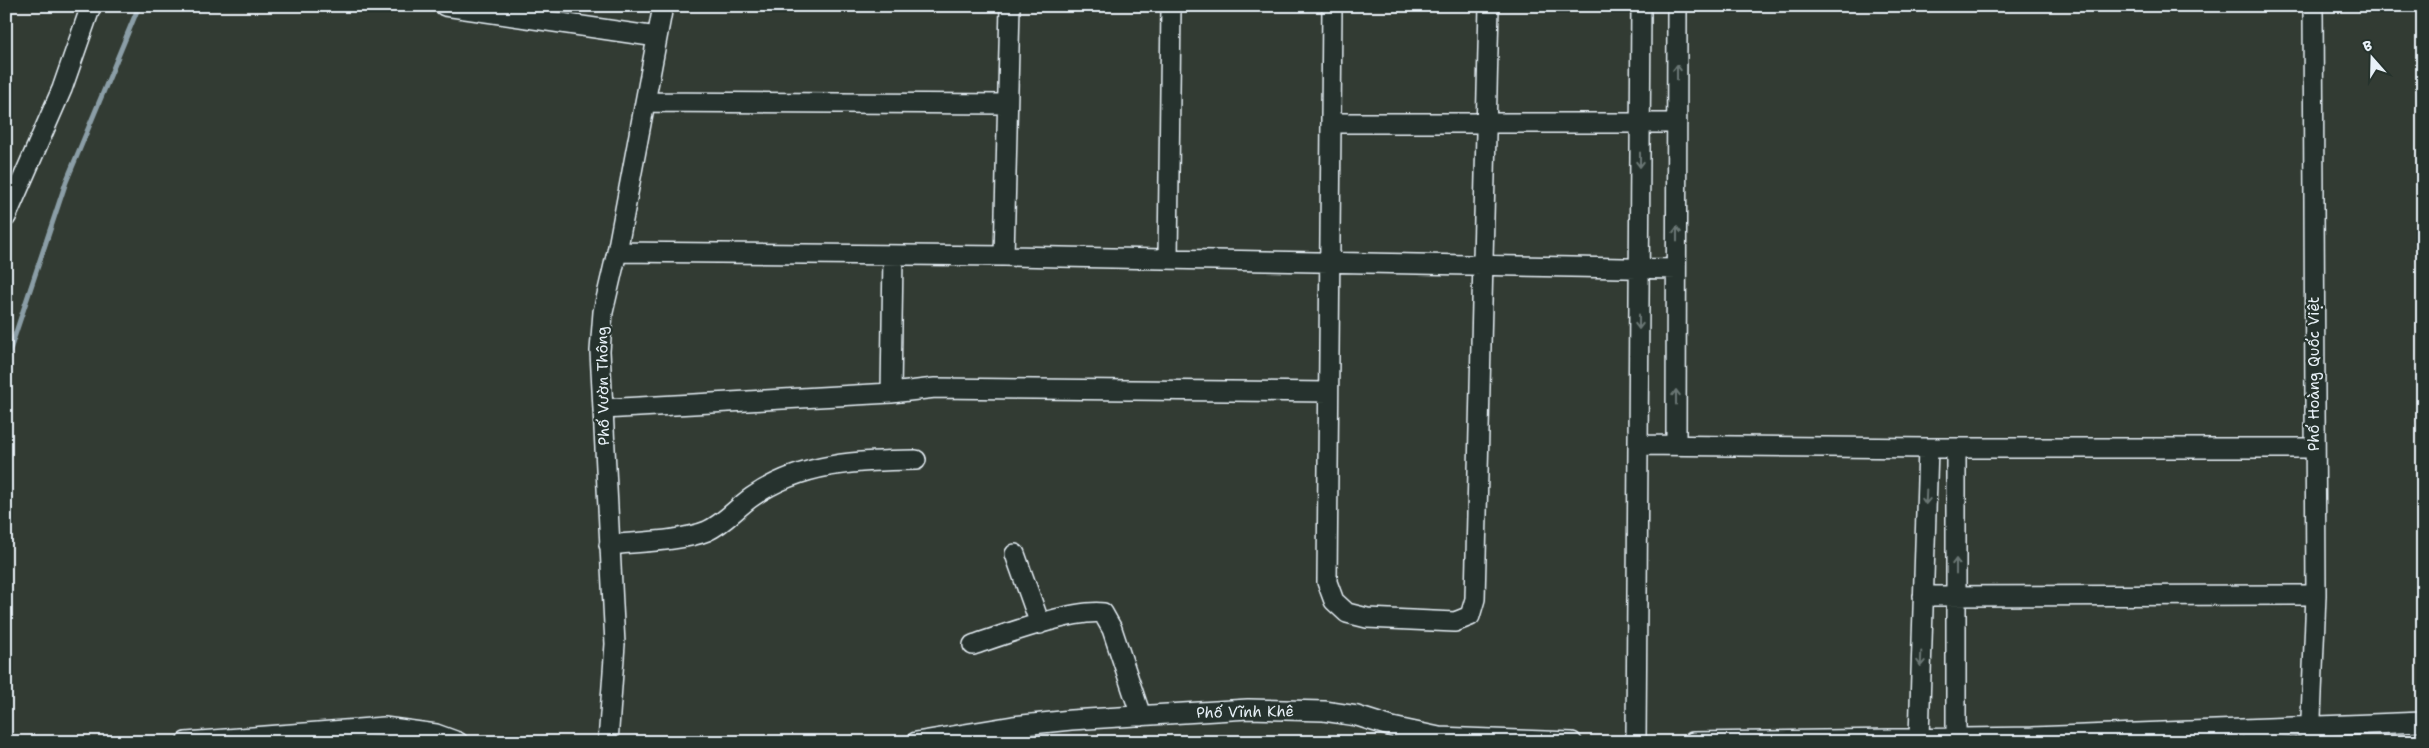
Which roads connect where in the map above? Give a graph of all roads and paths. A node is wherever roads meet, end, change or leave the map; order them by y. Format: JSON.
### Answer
{"nodes":[{"id":1,"x":91,"y":6,"type":"edge"},
{"id":2,"x":445,"y":6,"type":"edge"},
{"id":3,"x":663,"y":6,"type":"edge"},
{"id":4,"x":1010,"y":6,"type":"edge"},
{"id":5,"x":1171,"y":6,"type":"edge"},
{"id":6,"x":1332,"y":6,"type":"edge"},
{"id":7,"x":1489,"y":6,"type":"edge"},
{"id":8,"x":1641,"y":6,"type":"edge"},
{"id":9,"x":1677,"y":6,"type":"edge"},
{"id":10,"x":2313,"y":6,"type":"edge"},
{"id":11,"x":657,"y":37,"type":"junction"},
{"id":12,"x":645,"y":102,"type":"junction"},
{"id":13,"x":1007,"y":104,"type":"junction"},
{"id":14,"x":1487,"y":122,"type":"junction"},
{"id":15,"x":1331,"y":123,"type":"junction"},
{"id":16,"x":1640,"y":123,"type":"junction"},
{"id":17,"x":1677,"y":123,"type":"junction"},
{"id":18,"x":6,"y":217,"type":"edge"},
{"id":19,"x":617,"y":252,"type":"junction"},
{"id":20,"x":894,"y":255,"type":"junction"},
{"id":21,"x":1004,"y":256,"type":"junction"},
{"id":22,"x":1168,"y":259,"type":"junction"},
{"id":23,"x":1330,"y":263,"type":"junction"},
{"id":24,"x":1484,"y":266,"type":"junction"},
{"id":25,"x":1639,"y":269,"type":"junction"},
{"id":26,"x":1676,"y":269,"type":"junction"},
{"id":27,"x":1328,"y":392,"type":"junction"},
{"id":28,"x":891,"y":393,"type":"junction"},
{"id":29,"x":603,"y":409,"type":"junction"},
{"id":30,"x":1638,"y":445,"type":"junction"},
{"id":31,"x":1676,"y":445,"type":"junction"},
{"id":32,"x":1928,"y":448,"type":"junction"},
{"id":33,"x":1956,"y":448,"type":"junction"},
{"id":34,"x":2314,"y":448,"type":"junction"},
{"id":35,"x":916,"y":460,"type":"dead end"},
{"id":36,"x":609,"y":545,"type":"junction"},
{"id":37,"x":1015,"y":554,"type":"dead end"},
{"id":38,"x":1956,"y":595,"type":"junction"},
{"id":39,"x":2316,"y":595,"type":"junction"},
{"id":40,"x":1923,"y":596,"type":"junction"},
{"id":41,"x":1040,"y":624,"type":"junction"},
{"id":42,"x":973,"y":645,"type":"dead end"},
{"id":43,"x":1141,"y":716,"type":"junction"},
{"id":44,"x":2423,"y":722,"type":"edge"},
{"id":45,"x":2310,"y":734,"type":"edge"},
{"id":46,"x":1919,"y":738,"type":"junction"},
{"id":47,"x":1956,"y":738,"type":"junction"},
{"id":48,"x":186,"y":742,"type":"edge"},
{"id":49,"x":458,"y":742,"type":"edge"},
{"id":50,"x":608,"y":742,"type":"edge"},
{"id":51,"x":916,"y":742,"type":"edge"},
{"id":52,"x":1572,"y":742,"type":"edge"},
{"id":53,"x":1636,"y":742,"type":"edge"},
{"id":54,"x":1693,"y":742,"type":"edge"}],
"edges":[{"from":1,"to":18,"type":"street"},
{"from":2,"to":11,"type":"street"},
{"from":3,"to":11,"type":"street","name":"Phố Vườn Thông"},
{"from":4,"to":13,"type":"street"},
{"from":5,"to":22,"type":"street"},
{"from":6,"to":15,"type":"street"},
{"from":7,"to":14,"type":"street"},
{"from":8,"to":16,"type":"street"},
{"from":17,"to":9,"type":"street","one_way":true},
{"from":10,"to":34,"type":"street","name":"Phố Hoàng Quốc Việt"},
{"from":11,"to":12,"type":"street","name":"Phố Vườn Thông"},
{"from":12,"to":13,"type":"street"},
{"from":12,"to":19,"type":"street","name":"Phố Vườn Thông"},
{"from":13,"to":21,"type":"street"},
{"from":14,"to":15,"type":"street"},
{"from":14,"to":16,"type":"street"},
{"from":14,"to":24,"type":"street"},
{"from":15,"to":23,"type":"street"},
{"from":16,"to":17,"type":"street"},
{"from":16,"to":25,"type":"street","one_way":true},
{"from":26,"to":17,"type":"street","one_way":true},
{"from":19,"to":20,"type":"street"},
{"from":19,"to":29,"type":"street","name":"Phố Vườn Thông"},
{"from":20,"to":21,"type":"street"},
{"from":20,"to":28,"type":"street"},
{"from":21,"to":22,"type":"street"},
{"from":22,"to":23,"type":"street"},
{"from":23,"to":24,"type":"street"},
{"from":23,"to":27,"type":"street"},
{"from":24,"to":25,"type":"street"},
{"from":24,"to":27,"type":"street"},
{"from":25,"to":26,"type":"street"},
{"from":25,"to":30,"type":"street","one_way":true},
{"from":31,"to":26,"type":"street","one_way":true},
{"from":27,"to":28,"type":"street"},
{"from":28,"to":29,"type":"street"},
{"from":29,"to":36,"type":"street","name":"Phố Vườn Thông"},
{"from":30,"to":31,"type":"street"},
{"from":30,"to":53,"type":"street"},
{"from":31,"to":32,"type":"street"},
{"from":32,"to":33,"type":"street"},
{"from":32,"to":40,"type":"street","one_way":true},
{"from":33,"to":34,"type":"street"},
{"from":38,"to":33,"type":"street","one_way":true},
{"from":34,"to":39,"type":"street","name":"Phố Hoàng Quốc Việt"},
{"from":35,"to":36,"type":"street"},
{"from":36,"to":50,"type":"street","name":"Phố Vườn Thông"},
{"from":37,"to":41,"type":"street"},
{"from":38,"to":39,"type":"street"},
{"from":38,"to":40,"type":"street"},
{"from":38,"to":47,"type":"street"},
{"from":39,"to":45,"type":"street","name":"Phố Hoàng Quốc Việt"},
{"from":40,"to":46,"type":"street","one_way":true},
{"from":41,"to":42,"type":"street"},
{"from":41,"to":43,"type":"street"},
{"from":43,"to":51,"type":"street","name":"Phố Vĩnh Khê"},
{"from":43,"to":52,"type":"street","name":"Phố Vĩnh Khê"},
{"from":44,"to":45,"type":"street"},
{"from":45,"to":47,"type":"street"},
{"from":46,"to":47,"type":"street"},
{"from":46,"to":54,"type":"street"},
{"from":48,"to":49,"type":"street"}]}
